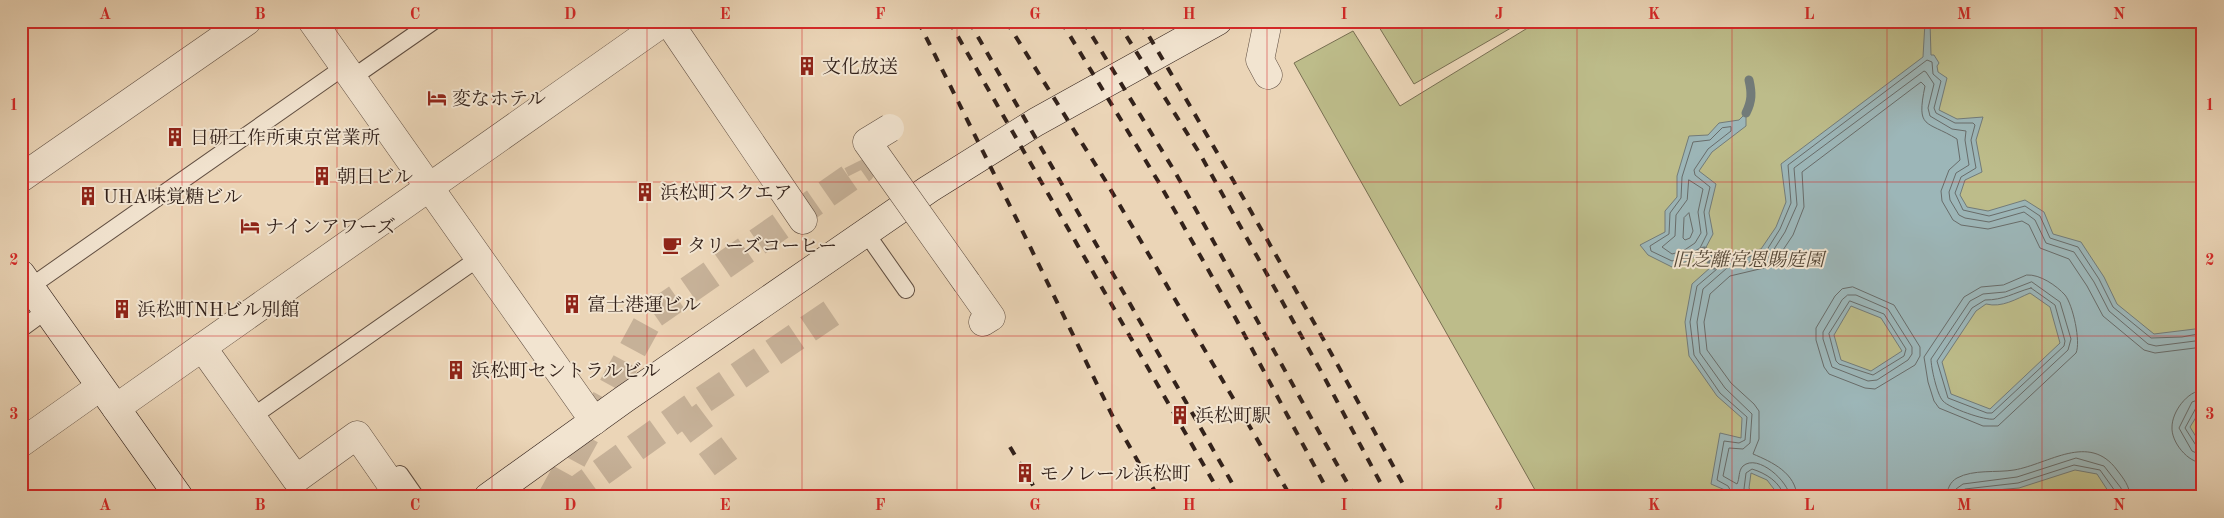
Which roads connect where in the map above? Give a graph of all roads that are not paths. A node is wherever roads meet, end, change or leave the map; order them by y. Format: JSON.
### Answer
{"nodes":[{"id":1,"x":247,"y":21,"type":"edge"},
{"id":2,"x":312,"y":21,"type":"edge"},
{"id":3,"x":434,"y":21,"type":"edge"},
{"id":4,"x":666,"y":21,"type":"edge"},
{"id":5,"x":1218,"y":21,"type":"edge"},
{"id":6,"x":1268,"y":21,"type":"edge"},
{"id":7,"x":348,"y":72,"type":"junction"},
{"id":8,"x":1268,"y":75,"type":"dead end"},
{"id":9,"x":890,"y":128,"type":"dead end"},
{"id":10,"x":21,"y":178,"type":"edge"},
{"id":11,"x":429,"y":187,"type":"junction"},
{"id":12,"x":803,"y":220,"type":"dead end"},
{"id":13,"x":866,"y":232,"type":"junction"},
{"id":14,"x":479,"y":258,"type":"junction"},
{"id":15,"x":26,"y":281,"type":"edge"},
{"id":16,"x":906,"y":290,"type":"dead end"},
{"id":17,"x":47,"y":310,"type":"junction"},
{"id":18,"x":983,"y":322,"type":"dead end"},
{"id":19,"x":21,"y":329,"type":"edge"},
{"id":20,"x":202,"y":347,"type":"junction"},
{"id":21,"x":108,"y":397,"type":"junction"},
{"id":22,"x":252,"y":417,"type":"junction"},
{"id":23,"x":594,"y":421,"type":"junction"},
{"id":24,"x":21,"y":443,"type":"edge"},
{"id":25,"x":384,"y":451,"type":"dead end"},
{"id":26,"x":179,"y":497,"type":"edge"},
{"id":27,"x":400,"y":497,"type":"edge"},
{"id":28,"x":416,"y":497,"type":"edge"},
{"id":29,"x":488,"y":497,"type":"edge"}],
"edges":[{"from":1,"to":10,"type":"street"},
{"from":2,"to":7,"type":"street"},
{"from":3,"to":7,"type":"lane"},
{"from":4,"to":11,"type":"street"},
{"from":4,"to":12,"type":"street"},
{"from":5,"to":13,"type":"street"},
{"from":6,"to":8,"type":"street"},
{"from":7,"to":11,"type":"street"},
{"from":7,"to":15,"type":"lane"},
{"from":9,"to":18,"type":"street","bridge":true},
{"from":11,"to":14,"type":"street"},
{"from":11,"to":20,"type":"street"},
{"from":13,"to":16,"type":"lane"},
{"from":13,"to":23,"type":"street"},
{"from":14,"to":22,"type":"lane"},
{"from":14,"to":23,"type":"street"},
{"from":15,"to":17,"type":"street"},
{"from":17,"to":19,"type":"lane"},
{"from":17,"to":21,"type":"street"},
{"from":20,"to":21,"type":"street"},
{"from":20,"to":22,"type":"street"},
{"from":21,"to":24,"type":"street"},
{"from":21,"to":26,"type":"street"},
{"from":22,"to":27,"type":"street"},
{"from":23,"to":29,"type":"street"},
{"from":25,"to":28,"type":"lane"}]}
